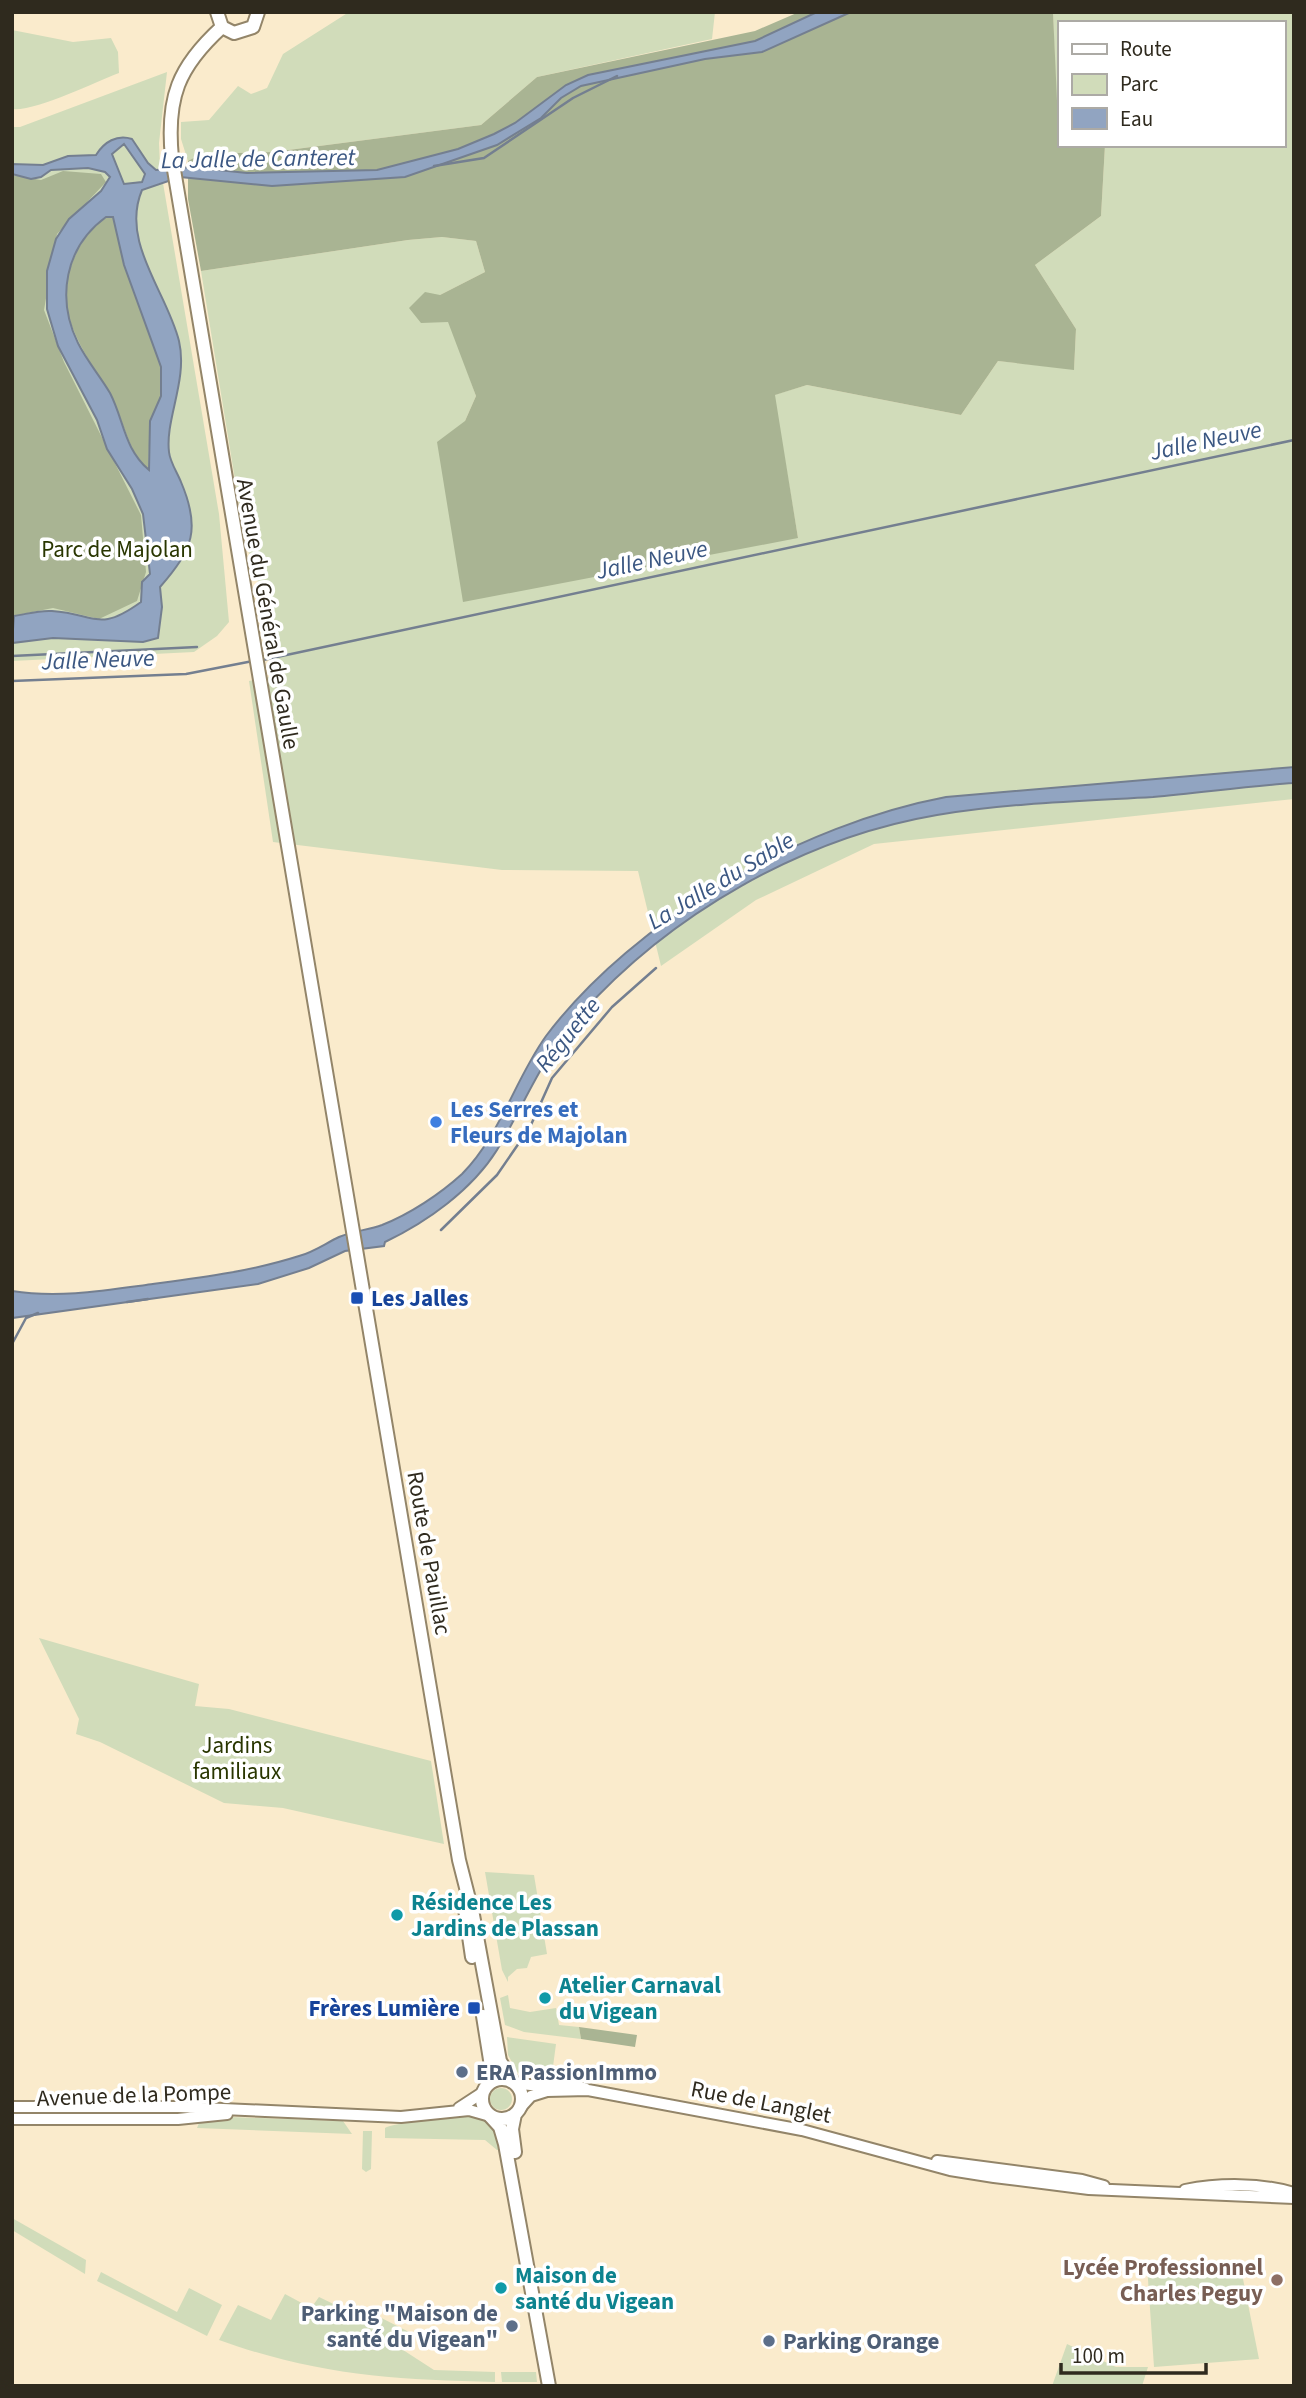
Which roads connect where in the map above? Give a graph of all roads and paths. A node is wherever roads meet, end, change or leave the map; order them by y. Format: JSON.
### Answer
{"nodes":[{"id":1,"x":217,"y":12,"type":"edge"},
{"id":2,"x":258,"y":12,"type":"edge"},
{"id":3,"x":222,"y":27,"type":"junction"},
{"id":4,"x":351,"y":1223,"type":"joint"},
{"id":5,"x":464,"y":1891,"type":"junction"},
{"id":6,"x":513,"y":2082,"type":"junction"},
{"id":7,"x":485,"y":2089,"type":"junction"},
{"id":8,"x":588,"y":2090,"type":"junction"},
{"id":9,"x":12,"y":2107,"type":"edge"},
{"id":10,"x":453,"y":2111,"type":"junction"},
{"id":11,"x":518,"y":2111,"type":"junction"},
{"id":12,"x":257,"y":2112,"type":"junction"},
{"id":13,"x":490,"y":2116,"type":"junction"},
{"id":14,"x":12,"y":2119,"type":"edge"},
{"id":15,"x":1294,"y":2196,"type":"edge"},
{"id":16,"x":549,"y":2386,"type":"edge"},
{"id":17,"x":556,"y":2386,"type":"edge"}],
"edges":[{"from":1,"to":3,"type":"main road"},
{"from":2,"to":3,"type":"main road"},
{"from":3,"to":4,"type":"main road","name":"Avenue du Général de Gaulle"},
{"from":4,"to":5,"type":"main road","name":"Route de Pauillac"},
{"from":5,"to":6,"type":"main road","name":"Route de Pauillac"},
{"from":5,"to":7,"type":"main road","name":"Route de Pauillac"},
{"from":6,"to":7,"type":"main road"},
{"from":6,"to":8,"type":"street","name":"Rue de Langlet"},
{"from":6,"to":11,"type":"main road"},
{"from":7,"to":10,"type":"street","name":"Avenue de la Pompe"},
{"from":7,"to":13,"type":"main road"},
{"from":8,"to":11,"type":"street","name":"Rue de Langlet"},
{"from":8,"to":15,"type":"street","name":"Rue de Langlet"},
{"from":9,"to":12,"type":"street","name":"Avenue de la Pompe"},
{"from":10,"to":12,"type":"street","name":"Avenue de la Pompe"},
{"from":10,"to":13,"type":"street","name":"Avenue de la Pompe"},
{"from":11,"to":13,"type":"main road"},
{"from":11,"to":17,"type":"main road"},
{"from":12,"to":14,"type":"street","name":"Avenue de la Pompe"},
{"from":13,"to":16,"type":"main road"}]}
